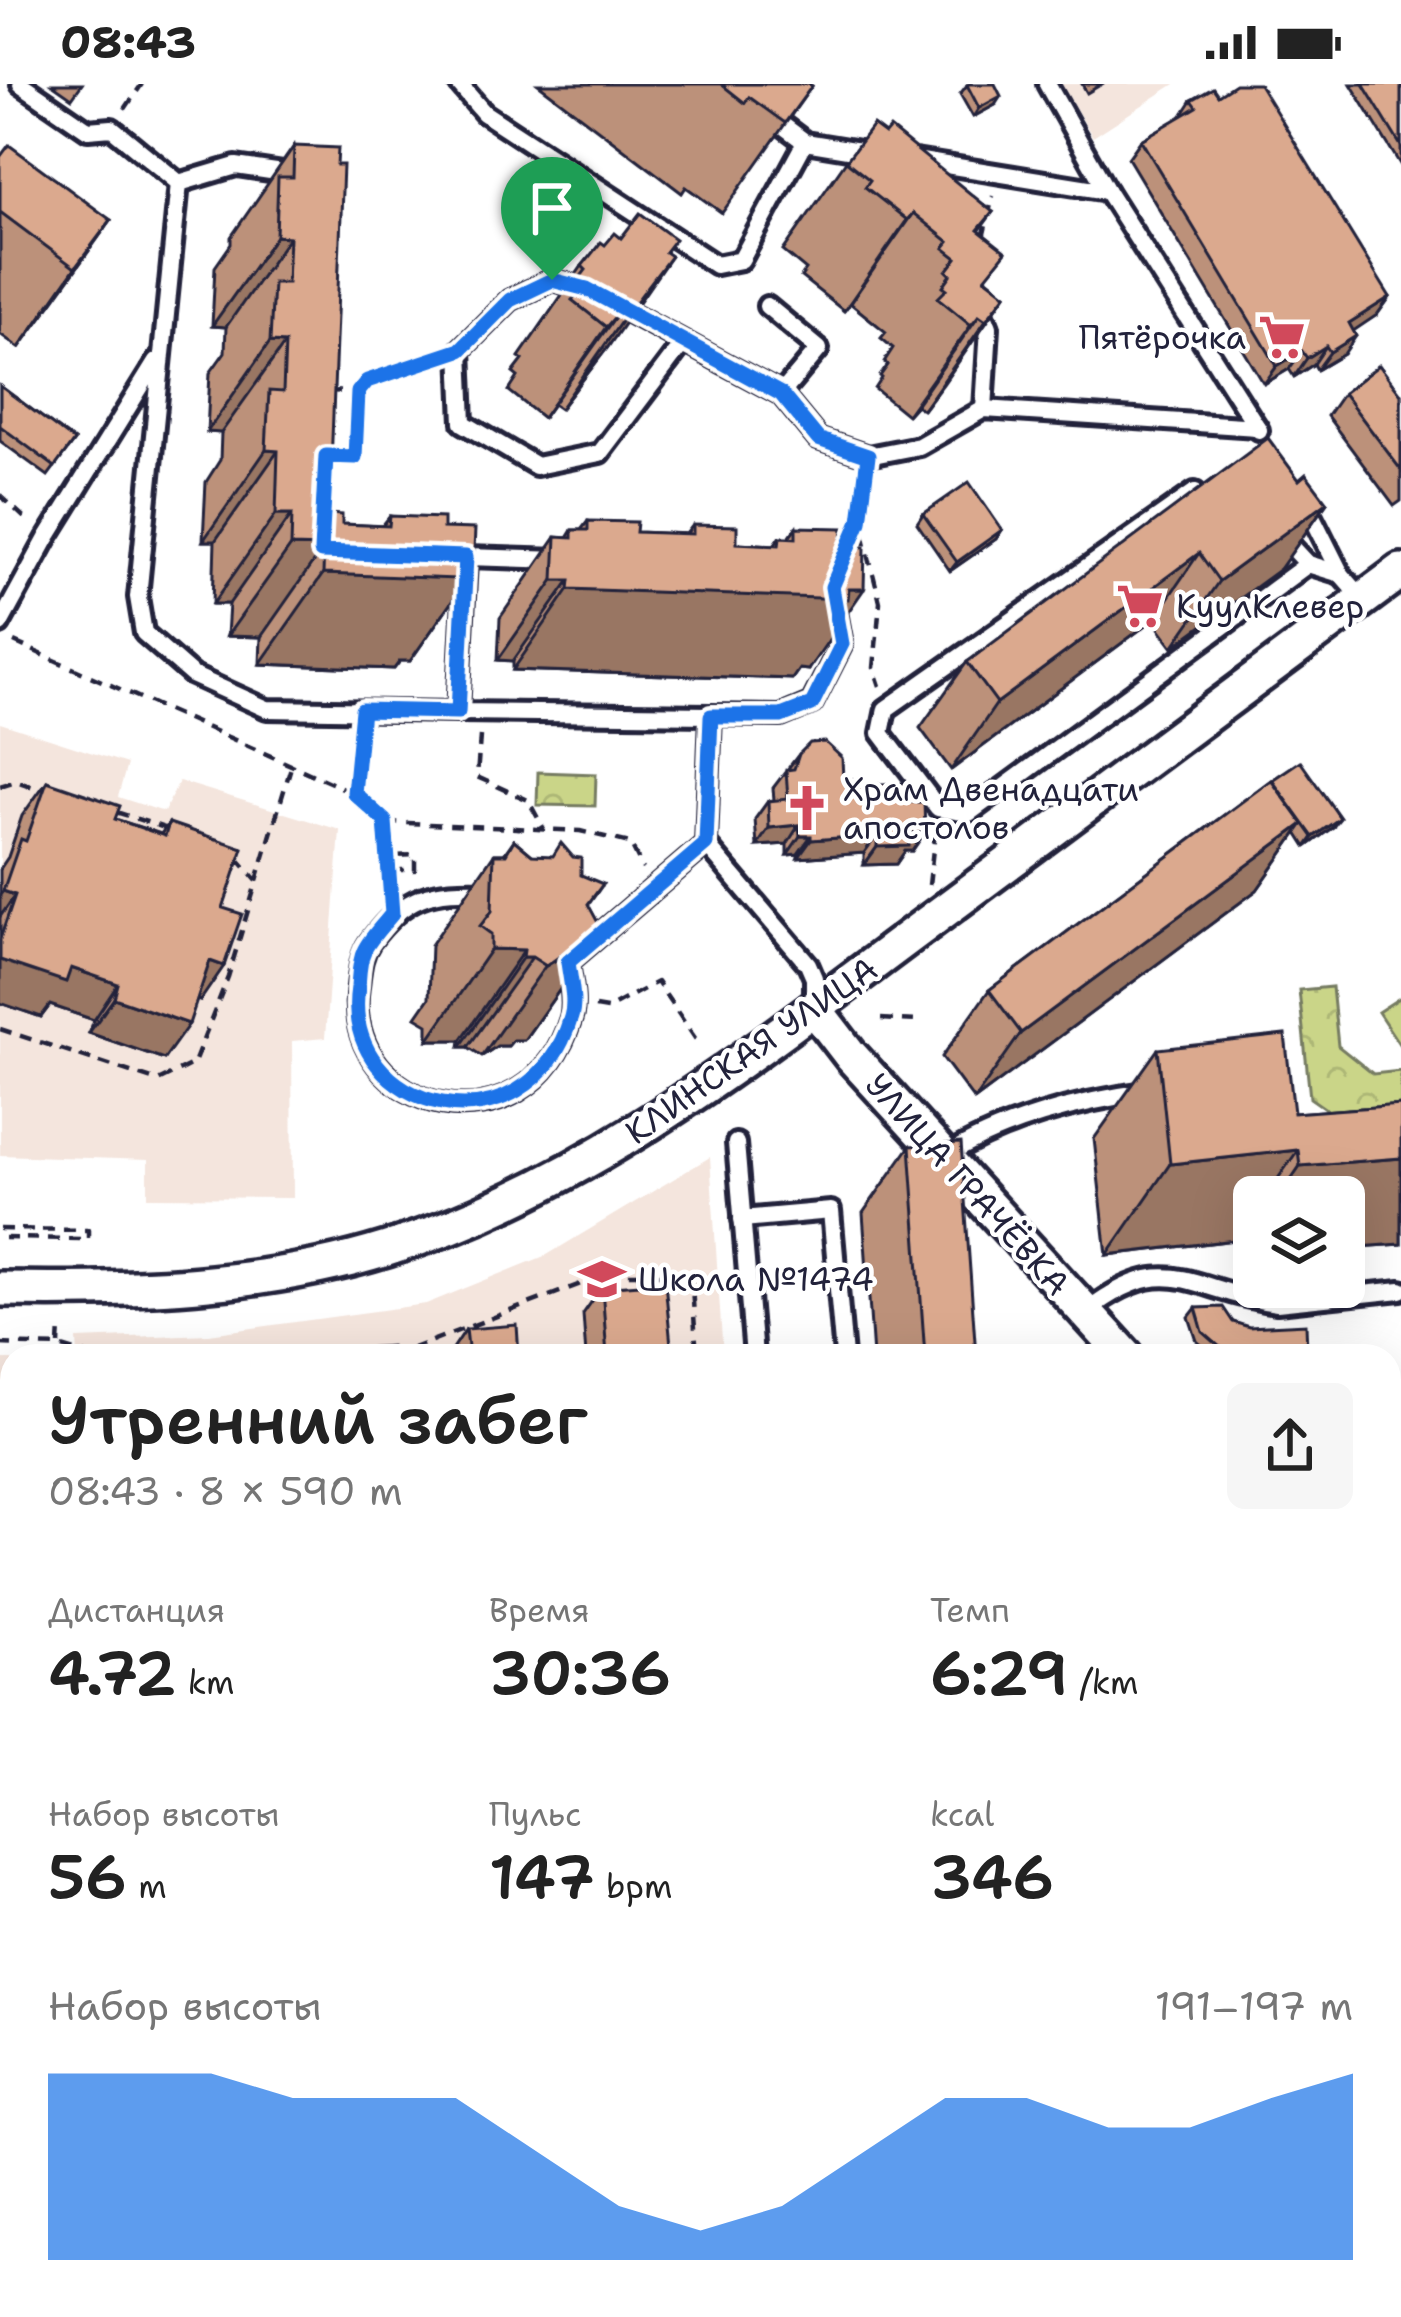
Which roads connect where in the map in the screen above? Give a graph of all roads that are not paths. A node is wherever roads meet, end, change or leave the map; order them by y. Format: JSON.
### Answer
{"nodes":[{"id":1,"x":21,"y":84,"type":"edge"},
{"id":2,"x":458,"y":84,"type":"edge"},
{"id":3,"x":1047,"y":84,"type":"edge"},
{"id":4,"x":759,"y":107,"type":"edge"},
{"id":5,"x":805,"y":142,"type":"junction"},
{"id":6,"x":178,"y":183,"type":"junction"},
{"id":7,"x":307,"y":191,"type":"edge"},
{"id":8,"x":1107,"y":191,"type":"junction"},
{"id":9,"x":972,"y":285,"type":"edge"},
{"id":10,"x":767,"y":306,"type":"dead end"},
{"id":11,"x":683,"y":343,"type":"junction"},
{"id":12,"x":160,"y":356,"type":"junction"},
{"id":13,"x":781,"y":394,"type":"junction"},
{"id":14,"x":984,"y":409,"type":"junction"},
{"id":15,"x":1257,"y":428,"type":"junction"},
{"id":16,"x":1269,"y":445,"type":"edge"},
{"id":17,"x":1291,"y":480,"type":"edge"},
{"id":18,"x":1217,"y":488,"type":"edge"},
{"id":19,"x":1263,"y":517,"type":"edge"},
{"id":20,"x":446,"y":556,"type":"edge"},
{"id":21,"x":466,"y":557,"type":"junction"},
{"id":22,"x":579,"y":561,"type":"edge"},
{"id":23,"x":1308,"y":563,"type":"junction"},
{"id":24,"x":1401,"y":571,"type":"edge"},
{"id":25,"x":1352,"y":586,"type":"junction"},
{"id":26,"x":832,"y":587,"type":"edge"},
{"id":27,"x":0,"y":624,"type":"edge"},
{"id":28,"x":458,"y":712,"type":"junction"},
{"id":29,"x":711,"y":716,"type":"junction"},
{"id":30,"x":706,"y":844,"type":"junction"},
{"id":31,"x":508,"y":897,"type":"edge"},
{"id":32,"x":557,"y":943,"type":"edge"},
{"id":33,"x":568,"y":962,"type":"junction"},
{"id":34,"x":814,"y":1008,"type":"junction"},
{"id":35,"x":1172,"y":1090,"type":"edge"},
{"id":36,"x":736,"y":1143,"type":"dead end"},
{"id":37,"x":945,"y":1156,"type":"junction"},
{"id":38,"x":742,"y":1219,"type":"junction"},
{"id":39,"x":0,"y":1289,"type":"edge"},
{"id":40,"x":1401,"y":1290,"type":"edge"},
{"id":41,"x":1085,"y":1312,"type":"junction"},
{"id":42,"x":753,"y":1344,"type":"edge"},
{"id":43,"x":843,"y":1344,"type":"edge"},
{"id":44,"x":1115,"y":1344,"type":"edge"}],
"edges":[{"from":1,"to":6,"type":"lane"},
{"from":2,"to":5,"type":"lane"},
{"from":3,"to":8,"type":"lane"},
{"from":4,"to":5,"type":"lane"},
{"from":5,"to":8,"type":"lane"},
{"from":6,"to":7,"type":"lane"},
{"from":6,"to":12,"type":"lane"},
{"from":8,"to":15,"type":"lane"},
{"from":9,"to":14,"type":"lane"},
{"from":10,"to":13,"type":"lane"},
{"from":11,"to":11,"type":"lane"},
{"from":11,"to":13,"type":"lane"},
{"from":12,"to":27,"type":"lane"},
{"from":12,"to":28,"type":"lane"},
{"from":13,"to":14,"type":"lane"},
{"from":14,"to":15,"type":"lane"},
{"from":15,"to":16,"type":"lane"},
{"from":17,"to":25,"type":"lane"},
{"from":18,"to":23,"type":"lane"},
{"from":19,"to":23,"type":"lane"},
{"from":20,"to":21,"type":"lane"},
{"from":21,"to":22,"type":"lane"},
{"from":21,"to":28,"type":"lane"},
{"from":23,"to":25,"type":"lane"},
{"from":24,"to":25,"type":"street","name":"КЛИНСКАЯ УЛИЦА"},
{"from":25,"to":34,"type":"street","name":"КЛИНСКАЯ УЛИЦА"},
{"from":26,"to":29,"type":"lane"},
{"from":28,"to":29,"type":"lane"},
{"from":29,"to":30,"type":"lane"},
{"from":30,"to":33,"type":"lane"},
{"from":30,"to":34,"type":"lane"},
{"from":31,"to":33,"type":"lane"},
{"from":32,"to":33,"type":"lane"},
{"from":34,"to":37,"type":"street","name":"УЛИЦА ГРАЧЁВКА"},
{"from":34,"to":39,"type":"street","name":"КЛИНСКАЯ УЛИЦА"},
{"from":35,"to":37,"type":"lane"},
{"from":36,"to":38,"type":"lane"},
{"from":37,"to":41,"type":"street","name":"УЛИЦА ГРАЧЁВКА"},
{"from":38,"to":42,"type":"lane"},
{"from":38,"to":43,"type":"lane"},
{"from":40,"to":41,"type":"lane"},
{"from":41,"to":44,"type":"street","name":"УЛИЦА ГРАЧЁВКА"}]}
